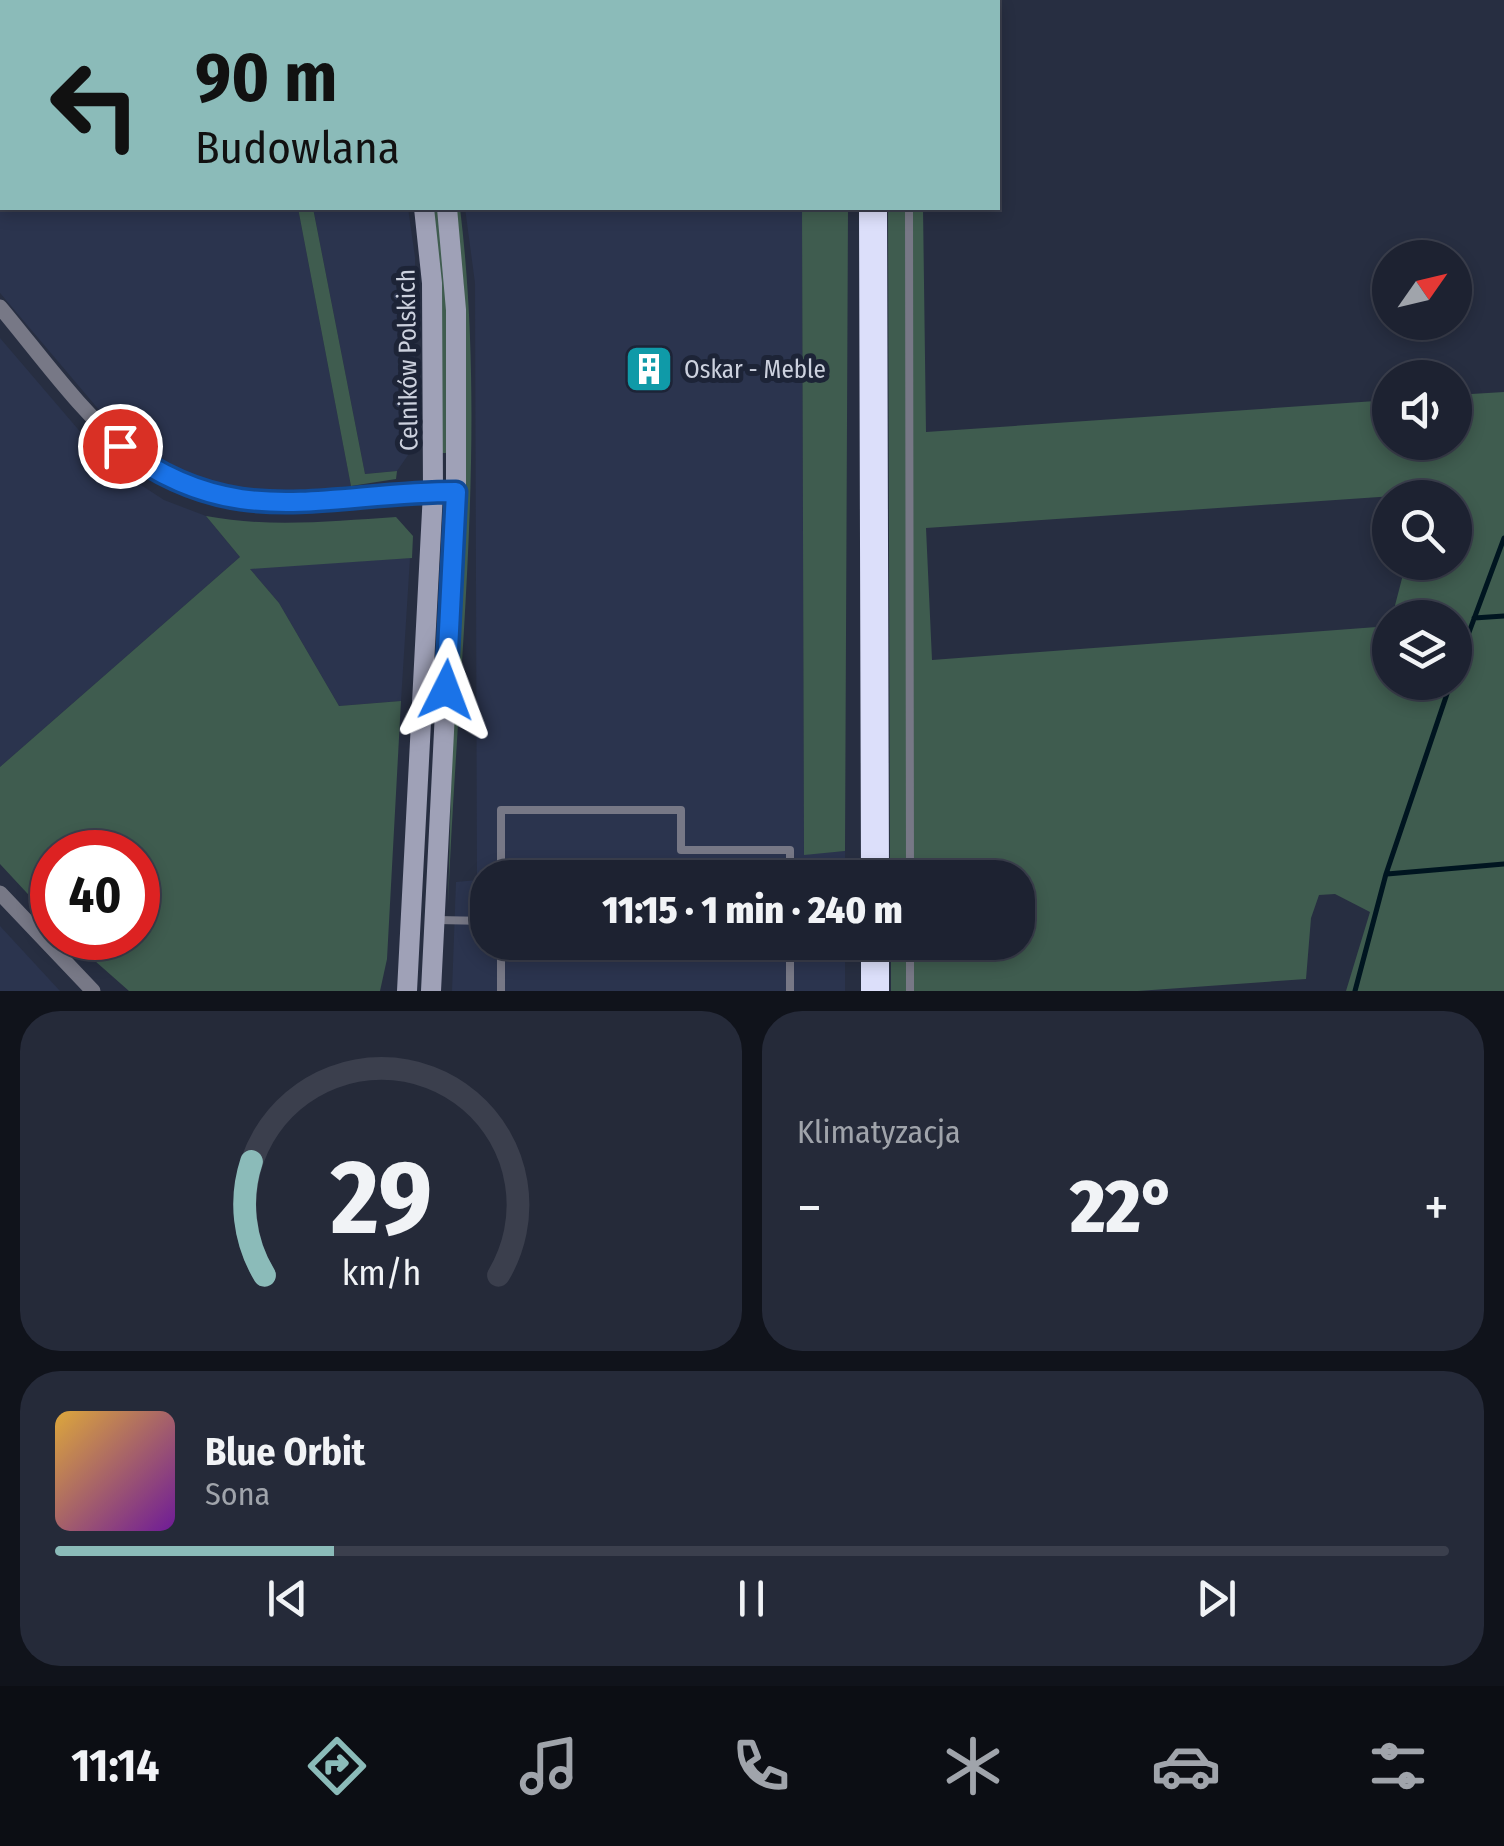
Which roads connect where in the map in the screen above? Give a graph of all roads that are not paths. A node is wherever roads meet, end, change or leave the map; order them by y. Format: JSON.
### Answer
{"nodes":[{"id":1,"x":424,"y":210,"type":"edge"},
{"id":2,"x":447,"y":210,"type":"edge"},
{"id":3,"x":873,"y":210,"type":"edge"},
{"id":4,"x":909,"y":210,"type":"edge"},
{"id":5,"x":0,"y":308,"type":"edge"},
{"id":6,"x":433,"y":492,"type":"junction"},
{"id":7,"x":456,"y":492,"type":"junction"},
{"id":8,"x":501,"y":860,"type":"edge"},
{"id":9,"x":790,"y":860,"type":"edge"},
{"id":10,"x":875,"y":860,"type":"edge"},
{"id":11,"x":910,"y":860,"type":"edge"},
{"id":12,"x":0,"y":893,"type":"edge"},
{"id":13,"x":435,"y":920,"type":"junction"},
{"id":14,"x":470,"y":921,"type":"edge"},
{"id":15,"x":501,"y":960,"type":"edge"},
{"id":16,"x":790,"y":960,"type":"edge"},
{"id":17,"x":875,"y":960,"type":"edge"},
{"id":18,"x":910,"y":960,"type":"edge"},
{"id":19,"x":93,"y":991,"type":"edge"},
{"id":20,"x":407,"y":991,"type":"edge"},
{"id":21,"x":431,"y":991,"type":"edge"},
{"id":22,"x":501,"y":991,"type":"edge"},
{"id":23,"x":790,"y":991,"type":"edge"},
{"id":24,"x":875,"y":991,"type":"edge"},
{"id":25,"x":910,"y":991,"type":"edge"}],
"edges":[{"from":1,"to":6,"type":"street","name":"Celników Polskich"},
{"from":2,"to":7,"type":"street","name":"Celników Polskich"},
{"from":3,"to":10,"type":"highway"},
{"from":4,"to":11,"type":"lane"},
{"from":5,"to":6,"type":"street"},
{"from":6,"to":7,"type":"street"},
{"from":6,"to":20,"type":"street","name":"Celników Polskich"},
{"from":7,"to":13,"type":"street","name":"Celników Polskich"},
{"from":8,"to":9,"type":"lane"},
{"from":12,"to":19,"type":"street"},
{"from":13,"to":14,"type":"lane"},
{"from":13,"to":21,"type":"street","name":"Celników Polskich"},
{"from":15,"to":22,"type":"lane"},
{"from":16,"to":23,"type":"lane"},
{"from":17,"to":24,"type":"highway"},
{"from":18,"to":25,"type":"lane"}]}
